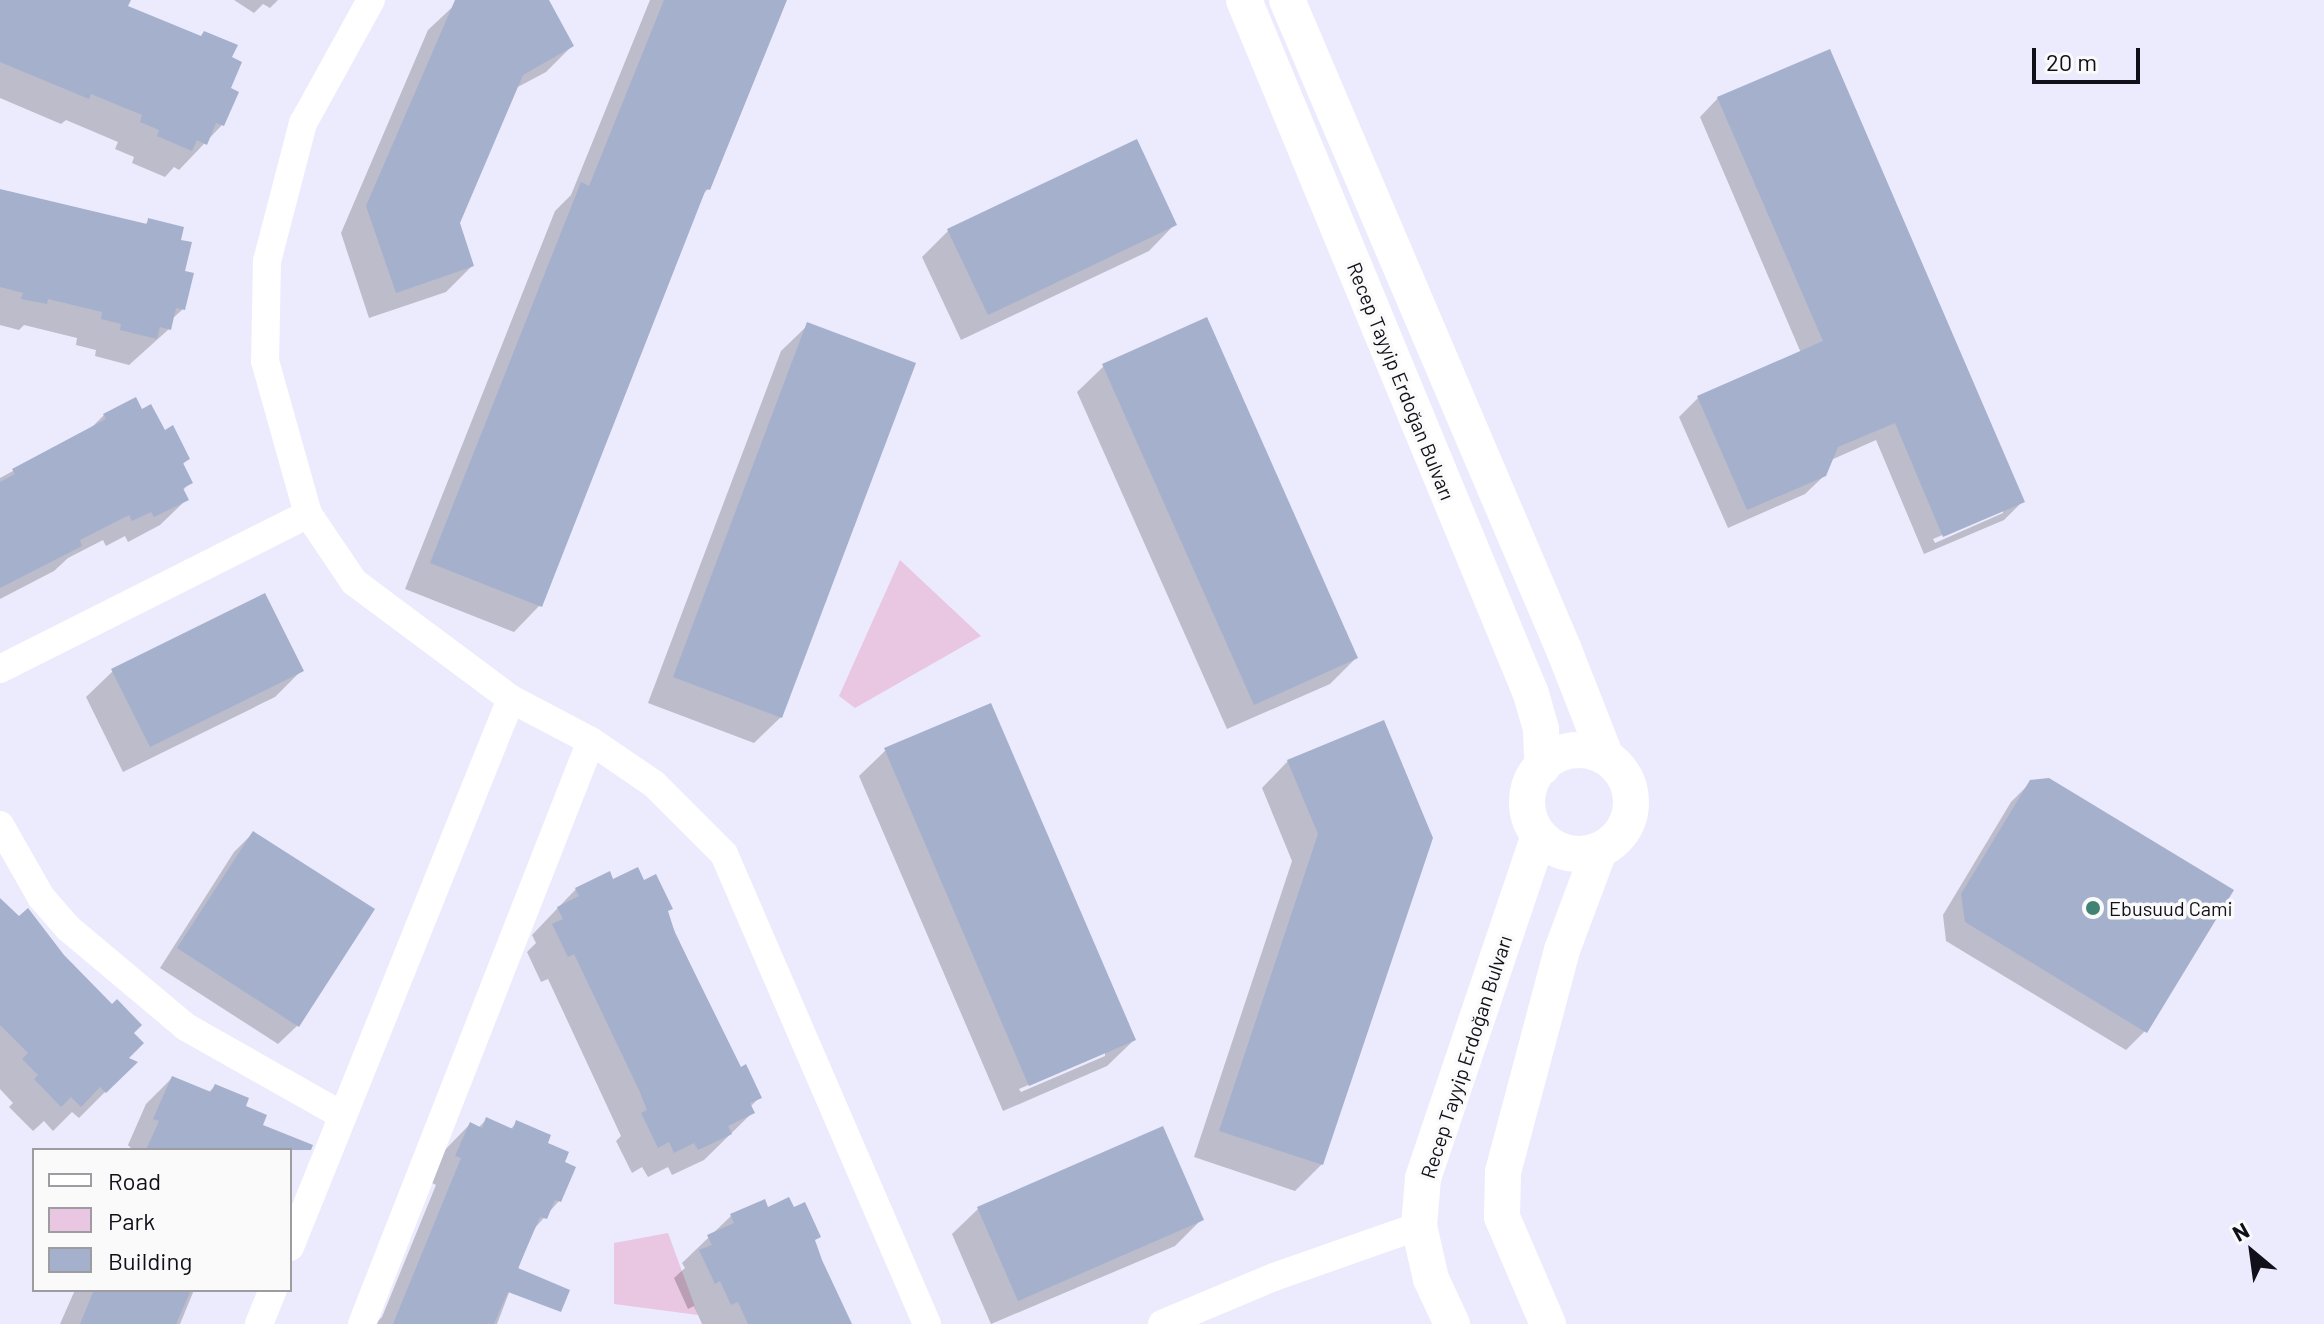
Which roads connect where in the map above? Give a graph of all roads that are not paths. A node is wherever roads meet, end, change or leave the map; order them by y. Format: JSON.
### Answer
{"nodes":[{"id":1,"x":371,"y":0,"type":"edge"},
{"id":2,"x":1244,"y":0,"type":"edge"},
{"id":3,"x":1287,"y":0,"type":"edge"},
{"id":4,"x":308,"y":514,"type":"junction"},
{"id":5,"x":0,"y":669,"type":"edge"},
{"id":6,"x":511,"y":699,"type":"junction"},
{"id":7,"x":591,"y":741,"type":"junction"},
{"id":8,"x":1606,"y":757,"type":"junction"},
{"id":9,"x":1542,"y":767,"type":"junction"},
{"id":10,"x":0,"y":825,"type":"edge"},
{"id":11,"x":1539,"y":836,"type":"junction"},
{"id":12,"x":1599,"y":851,"type":"junction"},
{"id":13,"x":343,"y":1116,"type":"junction"},
{"id":14,"x":1419,"y":1226,"type":"junction"},
{"id":15,"x":292,"y":1242,"type":"edge"},
{"id":16,"x":272,"y":1292,"type":"edge"},
{"id":17,"x":259,"y":1324,"type":"edge"},
{"id":18,"x":362,"y":1324,"type":"edge"},
{"id":19,"x":927,"y":1324,"type":"edge"},
{"id":20,"x":1162,"y":1324,"type":"edge"},
{"id":21,"x":1452,"y":1324,"type":"edge"},
{"id":22,"x":1548,"y":1324,"type":"edge"}],
"edges":[{"from":1,"to":4,"type":"street"},
{"from":2,"to":9,"type":"street","name":"Recep Tayyip Erdoğan Bulvarı"},
{"from":3,"to":8,"type":"street","name":"Recep Tayyip Erdoğan Bulvarı"},
{"from":4,"to":5,"type":"street"},
{"from":4,"to":6,"type":"street"},
{"from":6,"to":7,"type":"street"},
{"from":6,"to":13,"type":"street"},
{"from":7,"to":18,"type":"street"},
{"from":7,"to":19,"type":"street"},
{"from":8,"to":9,"type":"street"},
{"from":8,"to":12,"type":"street"},
{"from":9,"to":11,"type":"street"},
{"from":10,"to":13,"type":"street"},
{"from":11,"to":12,"type":"street"},
{"from":11,"to":14,"type":"street","name":"Recep Tayyip Erdoğan Bulvarı"},
{"from":12,"to":22,"type":"street"},
{"from":13,"to":15,"type":"street"},
{"from":14,"to":20,"type":"street"},
{"from":14,"to":21,"type":"street","name":"Recep Tayyip Erdoğan Bulvarı"},
{"from":16,"to":17,"type":"street"}]}
